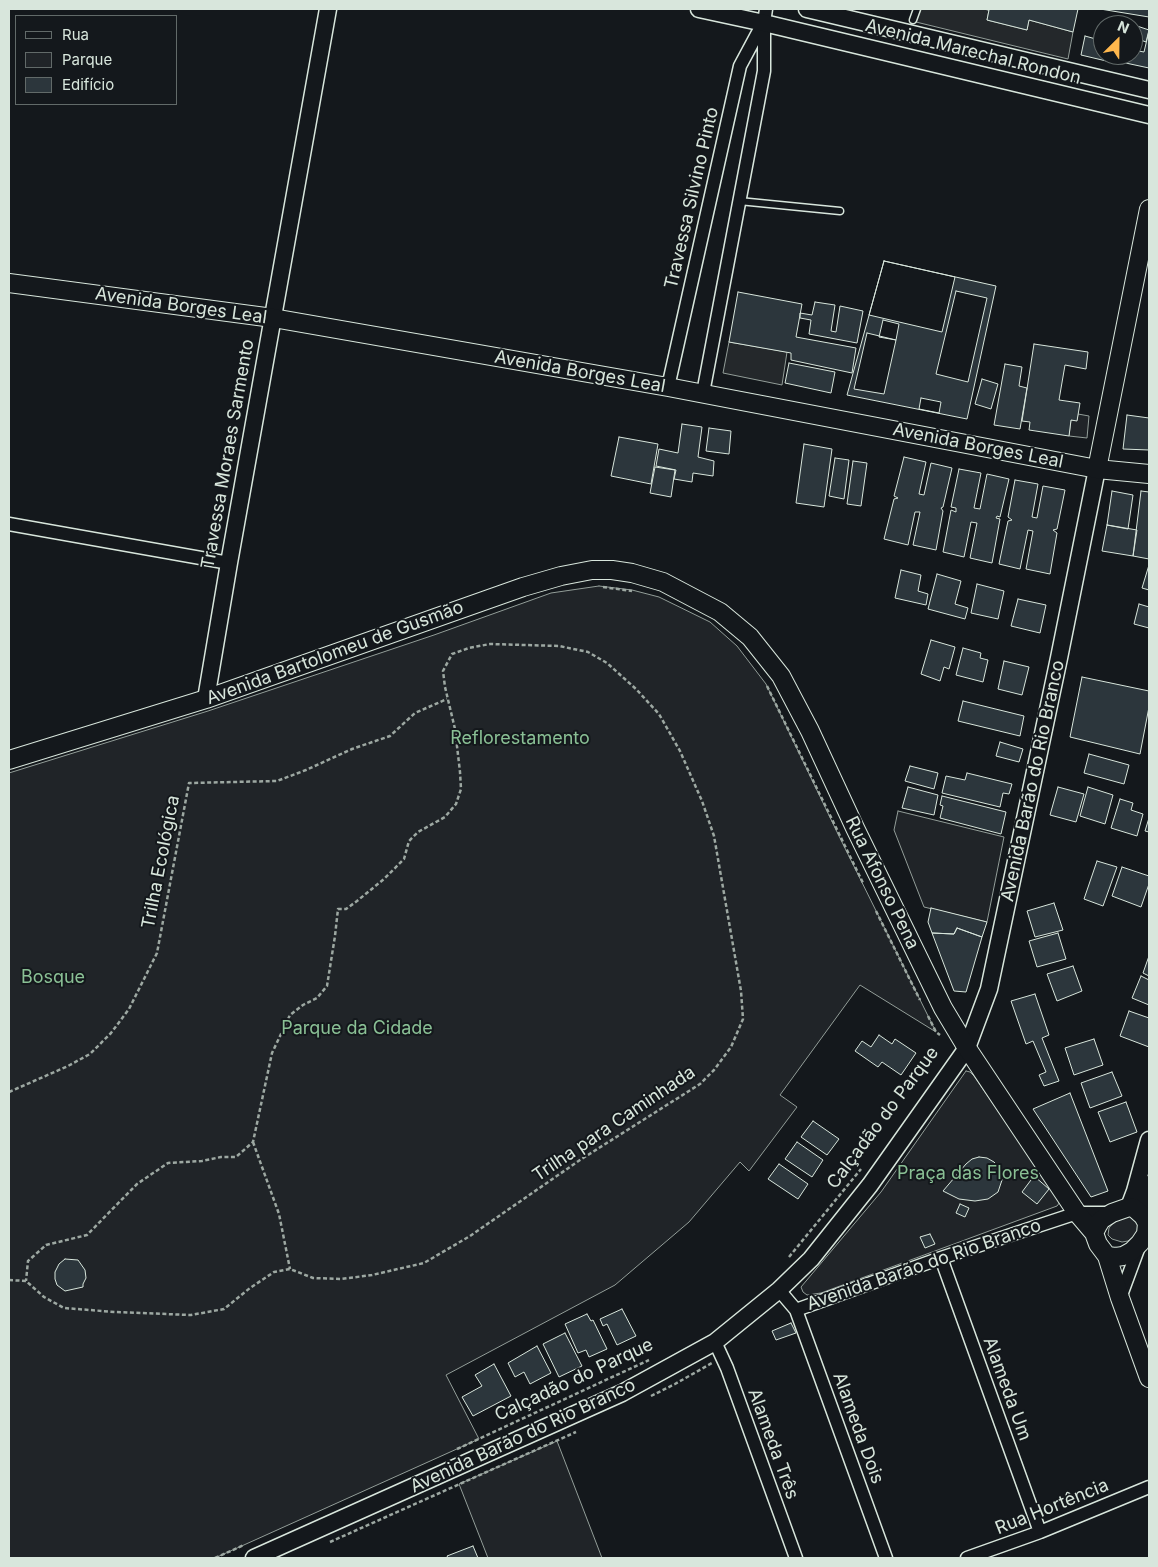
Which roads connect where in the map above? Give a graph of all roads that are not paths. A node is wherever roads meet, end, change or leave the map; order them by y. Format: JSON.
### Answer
{"nodes":[{"id":1,"x":328,"y":9,"type":"edge"},
{"id":2,"x":699,"y":9,"type":"edge"},
{"id":3,"x":806,"y":9,"type":"edge"},
{"id":4,"x":917,"y":9,"type":"edge"},
{"id":5,"x":765,"y":16,"type":"edge"},
{"id":6,"x":913,"y":20,"type":"dead end"},
{"id":7,"x":1149,"y":90,"type":"edge"},
{"id":8,"x":1149,"y":115,"type":"edge"},
{"id":9,"x":738,"y":200,"type":"junction"},
{"id":10,"x":1149,"y":209,"type":"edge"},
{"id":11,"x":840,"y":212,"type":"dead end"},
{"id":12,"x":9,"y":283,"type":"edge"},
{"id":13,"x":273,"y":318,"type":"junction"},
{"id":14,"x":668,"y":387,"type":"junction"},
{"id":15,"x":703,"y":393,"type":"junction"},
{"id":16,"x":1097,"y":469,"type":"junction"},
{"id":17,"x":1149,"y":474,"type":"edge"},
{"id":18,"x":9,"y":524,"type":"edge"},
{"id":19,"x":229,"y":563,"type":"junction"},
{"id":20,"x":663,"y":582,"type":"joint"},
{"id":21,"x":206,"y":699,"type":"junction"},
{"id":22,"x":9,"y":760,"type":"edge"},
{"id":23,"x":967,"y":1048,"type":"junction"},
{"id":24,"x":1149,"y":1140,"type":"edge"},
{"id":25,"x":1149,"y":1184,"type":"edge"},
{"id":26,"x":1077,"y":1213,"type":"junction"},
{"id":27,"x":1136,"y":1216,"type":"edge"},
{"id":28,"x":1094,"y":1233,"type":"junction"},
{"id":29,"x":1140,"y":1243,"type":"junction"},
{"id":30,"x":1107,"y":1256,"type":"junction"},
{"id":31,"x":941,"y":1258,"type":"junction"},
{"id":32,"x":779,"y":1290,"type":"junction"},
{"id":33,"x":1120,"y":1298,"type":"junction"},
{"id":34,"x":796,"y":1310,"type":"junction"},
{"id":35,"x":715,"y":1342,"type":"junction"},
{"id":36,"x":1149,"y":1378,"type":"edge"},
{"id":37,"x":1149,"y":1487,"type":"edge"},
{"id":38,"x":1040,"y":1532,"type":"junction"},
{"id":39,"x":252,"y":1551,"type":"edge"},
{"id":40,"x":796,"y":1558,"type":"edge"},
{"id":41,"x":886,"y":1558,"type":"edge"},
{"id":42,"x":966,"y":1558,"type":"edge"}],
"edges":[{"from":1,"to":13,"type":"street","name":"Travessa Moraes Sarmento"},
{"from":2,"to":5,"type":"street","name":"Avenida Marechal Rondon"},
{"from":3,"to":7,"type":"street","name":"Avenida Marechal Rondon"},
{"from":4,"to":6,"type":"lane"},
{"from":5,"to":8,"type":"street","name":"Avenida Marechal Rondon"},
{"from":5,"to":9,"type":"street"},
{"from":5,"to":14,"type":"street","name":"Travessa Silvino Pinto"},
{"from":9,"to":11,"type":"lane"},
{"from":9,"to":15,"type":"street"},
{"from":10,"to":16,"type":"main road","name":"Avenida Barão do Rio Branco"},
{"from":12,"to":13,"type":"main road","name":"Avenida Borges Leal"},
{"from":13,"to":14,"type":"main road","name":"Avenida Borges Leal"},
{"from":13,"to":19,"type":"street","name":"Travessa Moraes Sarmento"},
{"from":14,"to":15,"type":"main road","name":"Avenida Borges Leal"},
{"from":15,"to":16,"type":"main road","name":"Avenida Borges Leal"},
{"from":16,"to":17,"type":"main road","name":"Avenida Borges Leal"},
{"from":16,"to":23,"type":"street","name":"Avenida Barão do Rio Branco"},
{"from":18,"to":19,"type":"street"},
{"from":19,"to":21,"type":"street","name":"Travessa Moraes Sarmento"},
{"from":20,"to":21,"type":"main road","name":"Avenida Bartolomeu de Gusmão"},
{"from":20,"to":23,"type":"main road","name":"Rua Afonso Pena"},
{"from":21,"to":22,"type":"main road","name":"Avenida Bartolomeu de Gusmão"},
{"from":23,"to":26,"type":"main road","name":"Rua Afonso Pena"},
{"from":23,"to":32,"type":"street","name":"Avenida Barão do Rio Branco"},
{"from":24,"to":27,"type":"street"},
{"from":25,"to":27,"type":"street"},
{"from":26,"to":27,"type":"street"},
{"from":26,"to":28,"type":"main road","name":"Rua Afonso Pena"},
{"from":26,"to":31,"type":"street","name":"Avenida Barão do Rio Branco"},
{"from":27,"to":28,"type":"main road"},
{"from":27,"to":29,"type":"main road"},
{"from":28,"to":30,"type":"main road"},
{"from":29,"to":30,"type":"main road"},
{"from":29,"to":33,"type":"street"},
{"from":30,"to":33,"type":"main road"},
{"from":31,"to":34,"type":"street","name":"Avenida Barão do Rio Branco"},
{"from":31,"to":38,"type":"street","name":"Alameda Um"},
{"from":32,"to":34,"type":"street","name":"Avenida Barão do Rio Branco"},
{"from":32,"to":35,"type":"street","name":"Avenida Barão do Rio Branco"},
{"from":33,"to":36,"type":"main road"},
{"from":34,"to":41,"type":"street","name":"Alameda Dois"},
{"from":35,"to":39,"type":"street","name":"Avenida Barão do Rio Branco"},
{"from":35,"to":40,"type":"street","name":"Alameda Três"},
{"from":37,"to":38,"type":"street","name":"Rua Hortência"},
{"from":38,"to":42,"type":"street","name":"Rua Hortência"}]}
